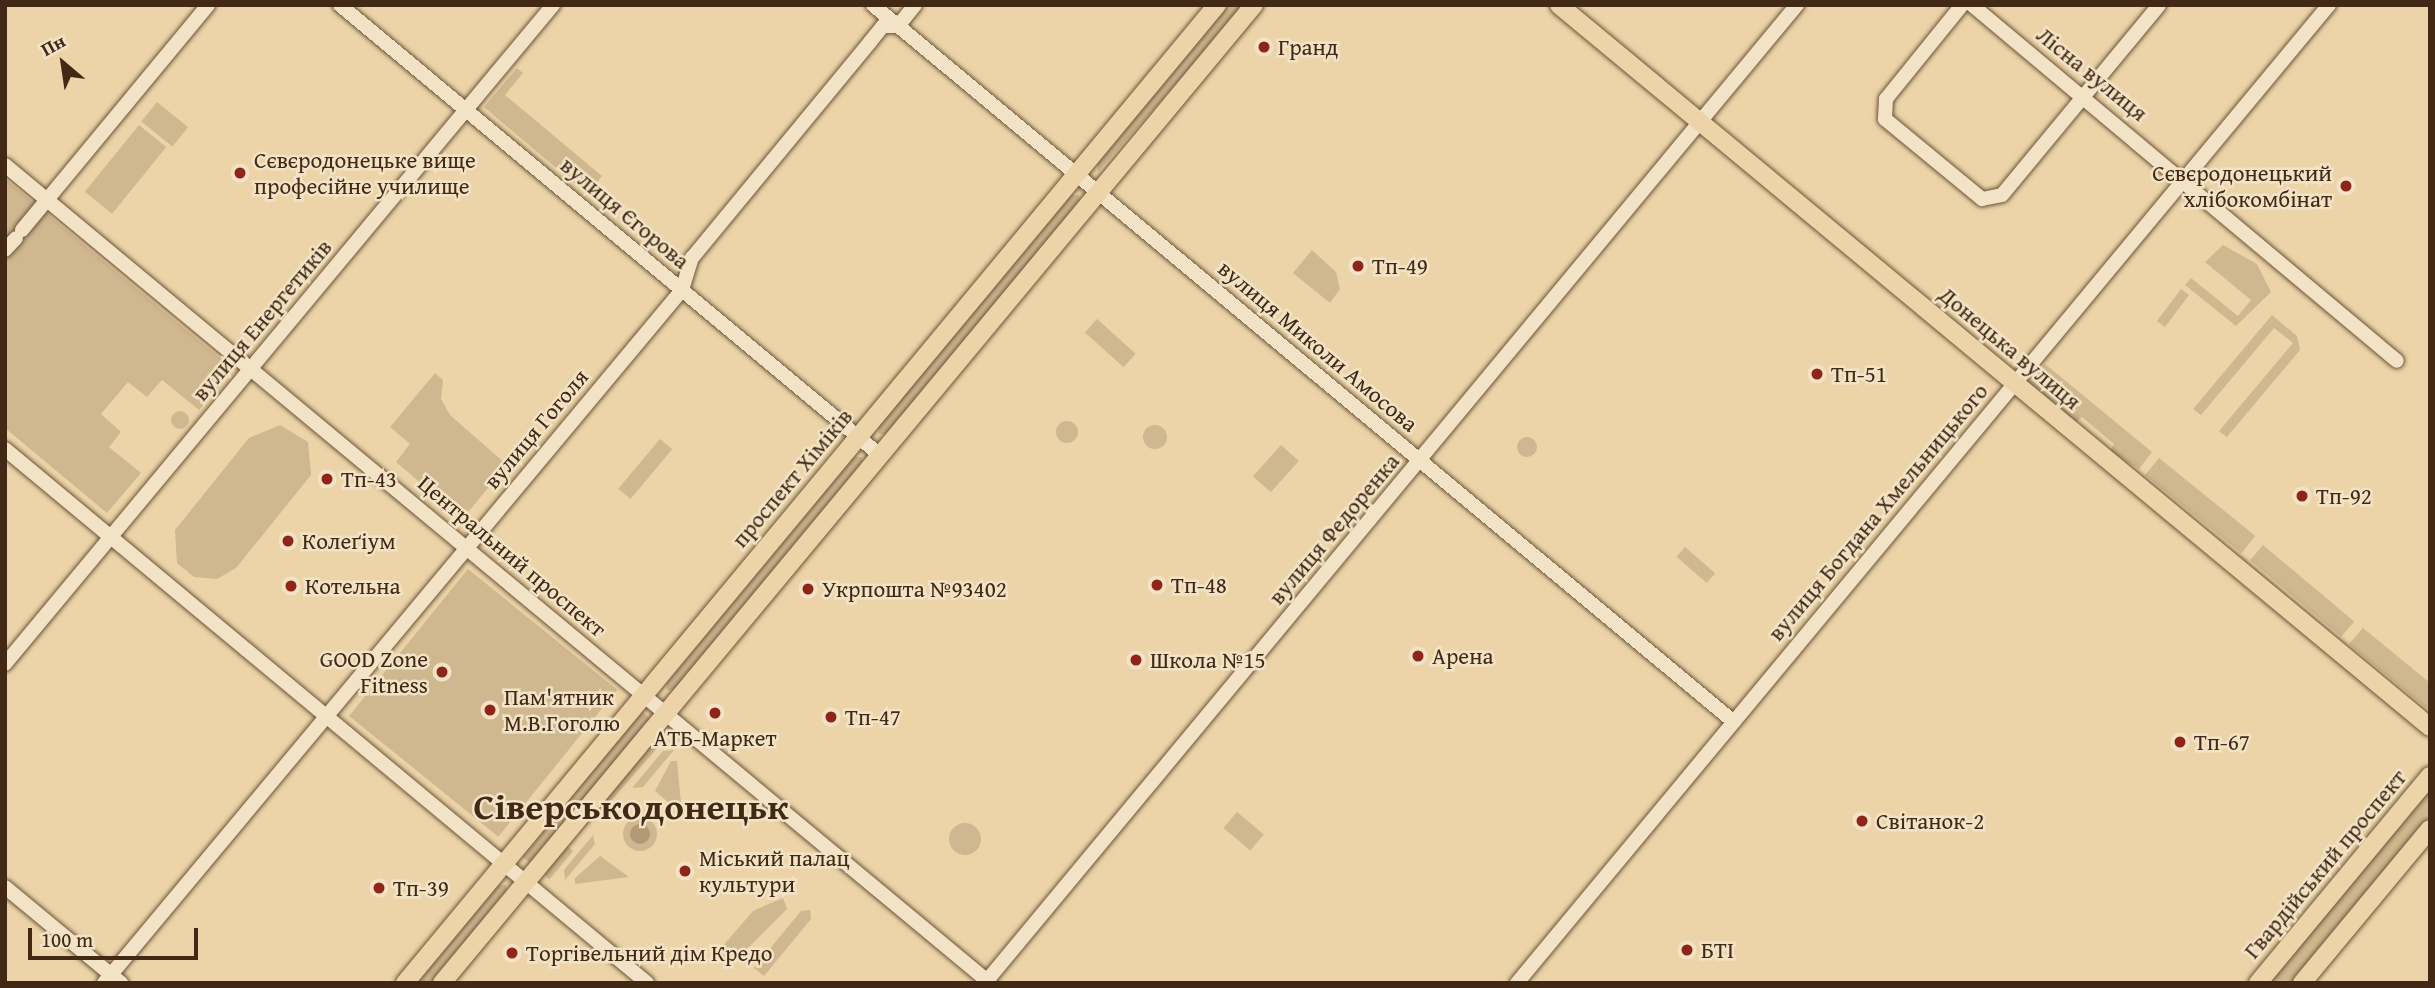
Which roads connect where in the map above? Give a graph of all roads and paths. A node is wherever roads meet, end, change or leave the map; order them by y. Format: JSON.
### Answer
{"nodes":[{"id":1,"x":208,"y":5,"type":"edge"},
{"id":2,"x":340,"y":5,"type":"edge"},
{"id":3,"x":553,"y":5,"type":"edge"},
{"id":4,"x":873,"y":5,"type":"edge"},
{"id":5,"x":915,"y":5,"type":"edge"},
{"id":6,"x":1217,"y":5,"type":"edge"},
{"id":7,"x":1254,"y":5,"type":"edge"},
{"id":8,"x":1559,"y":5,"type":"edge"},
{"id":9,"x":1797,"y":5,"type":"edge"},
{"id":10,"x":1962,"y":5,"type":"edge"},
{"id":11,"x":1972,"y":5,"type":"edge"},
{"id":12,"x":2159,"y":5,"type":"edge"},
{"id":13,"x":2329,"y":5,"type":"edge"},
{"id":14,"x":898,"y":26,"type":"junction"},
{"id":15,"x":2084,"y":97,"type":"junction"},
{"id":16,"x":466,"y":110,"type":"junction"},
{"id":17,"x":1701,"y":124,"type":"junction"},
{"id":18,"x":5,"y":165,"type":"edge"},
{"id":19,"x":1076,"y":174,"type":"junction"},
{"id":20,"x":2183,"y":179,"type":"junction"},
{"id":21,"x":1098,"y":192,"type":"junction"},
{"id":22,"x":47,"y":200,"type":"junction"},
{"id":23,"x":5,"y":250,"type":"edge"},
{"id":24,"x":682,"y":290,"type":"junction"},
{"id":25,"x":2396,"y":362,"type":"dead end"},
{"id":26,"x":251,"y":369,"type":"junction"},
{"id":27,"x":2014,"y":384,"type":"junction"},
{"id":28,"x":858,"y":436,"type":"junction"},
{"id":29,"x":5,"y":449,"type":"edge"},
{"id":30,"x":880,"y":455,"type":"junction"},
{"id":31,"x":1420,"y":461,"type":"junction"},
{"id":32,"x":111,"y":537,"type":"junction"},
{"id":33,"x":466,"y":548,"type":"junction"},
{"id":34,"x":5,"y":664,"type":"edge"},
{"id":35,"x":643,"y":695,"type":"junction"},
{"id":36,"x":666,"y":714,"type":"junction"},
{"id":37,"x":325,"y":716,"type":"junction"},
{"id":38,"x":1734,"y":722,"type":"junction"},
{"id":39,"x":2430,"y":727,"type":"edge"},
{"id":40,"x":2430,"y":776,"type":"edge"},
{"id":41,"x":2430,"y":829,"type":"edge"},
{"id":42,"x":503,"y":864,"type":"junction"},
{"id":43,"x":525,"y":883,"type":"junction"},
{"id":44,"x":5,"y":887,"type":"edge"},
{"id":45,"x":112,"y":980,"type":"edge"},
{"id":46,"x":987,"y":982,"type":"edge"},
{"id":47,"x":405,"y":983,"type":"edge"},
{"id":48,"x":442,"y":983,"type":"edge"},
{"id":49,"x":646,"y":983,"type":"edge"},
{"id":50,"x":1517,"y":983,"type":"edge"},
{"id":51,"x":2258,"y":983,"type":"edge"},
{"id":52,"x":2302,"y":983,"type":"edge"}],
"edges":[{"from":1,"to":22,"type":"street"},
{"from":2,"to":16,"type":"street","name":"вулиця Єгорова"},
{"from":3,"to":16,"type":"street","name":"вулиця Енергетиків"},
{"from":4,"to":14,"type":"street","name":"вулиця Миколи Амосова"},
{"from":5,"to":14,"type":"street","name":"вулиця Гоголя"},
{"from":6,"to":19,"type":"main road","name":"проспект Хіміків"},
{"from":7,"to":21,"type":"main road"},
{"from":8,"to":17,"type":"main road","name":"Донецька вулиця"},
{"from":9,"to":17,"type":"street","name":"вулиця Федоренка"},
{"from":10,"to":15,"type":"street"},
{"from":11,"to":15,"type":"street","name":"Лісна вулиця"},
{"from":12,"to":15,"type":"street"},
{"from":13,"to":20,"type":"street","name":"вулиця Богдана Хмельницького"},
{"from":14,"to":19,"type":"street","name":"вулиця Миколи Амосова"},
{"from":14,"to":24,"type":"street","name":"вулиця Гоголя"},
{"from":15,"to":20,"type":"street","name":"Лісна вулиця"},
{"from":16,"to":24,"type":"street","name":"вулиця Єгорова"},
{"from":16,"to":26,"type":"street","name":"вулиця Енергетиків"},
{"from":17,"to":27,"type":"main road","name":"Донецька вулиця"},
{"from":17,"to":31,"type":"street","name":"вулиця Федоренка"},
{"from":18,"to":22,"type":"street","name":"Центральний проспект"},
{"from":19,"to":21,"type":"street","name":"вулиця Миколи Амосова"},
{"from":19,"to":28,"type":"main road","name":"проспект Хіміків"},
{"from":20,"to":25,"type":"street","name":"Лісна вулиця"},
{"from":20,"to":27,"type":"street","name":"вулиця Богдана Хмельницького"},
{"from":21,"to":30,"type":"main road"},
{"from":21,"to":31,"type":"street","name":"вулиця Миколи Амосова"},
{"from":22,"to":23,"type":"street"},
{"from":22,"to":26,"type":"street","name":"Центральний проспект"},
{"from":24,"to":28,"type":"street","name":"вулиця Єгорова"},
{"from":24,"to":33,"type":"street","name":"вулиця Гоголя"},
{"from":26,"to":32,"type":"street","name":"вулиця Енергетиків"},
{"from":26,"to":33,"type":"street","name":"Центральний проспект"},
{"from":27,"to":38,"type":"street","name":"вулиця Богдана Хмельницького"},
{"from":27,"to":39,"type":"main road","name":"Донецька вулиця"},
{"from":28,"to":30,"type":"street","name":"вулиця Єгорова"},
{"from":28,"to":35,"type":"main road","name":"проспект Хіміків"},
{"from":29,"to":32,"type":"street"},
{"from":30,"to":36,"type":"main road"},
{"from":31,"to":38,"type":"street","name":"вулиця Миколи Амосова"},
{"from":31,"to":46,"type":"street","name":"вулиця Федоренка"},
{"from":32,"to":34,"type":"street","name":"вулиця Енергетиків"},
{"from":32,"to":37,"type":"street"},
{"from":33,"to":35,"type":"street","name":"Центральний проспект"},
{"from":33,"to":37,"type":"street","name":"вулиця Гоголя"},
{"from":35,"to":36,"type":"street","name":"Центральний проспект"},
{"from":35,"to":42,"type":"main road","name":"проспект Хіміків"},
{"from":36,"to":43,"type":"main road"},
{"from":36,"to":46,"type":"street","name":"Центральний проспект"},
{"from":37,"to":42,"type":"street"},
{"from":37,"to":45,"type":"street","name":"вулиця Гоголя"},
{"from":38,"to":50,"type":"street","name":"вулиця Богдана Хмельницького"},
{"from":40,"to":51,"type":"main road","name":"Гвардійський проспект"},
{"from":41,"to":52,"type":"main road"},
{"from":42,"to":43,"type":"street"},
{"from":42,"to":47,"type":"main road","name":"проспект Хіміків"},
{"from":43,"to":48,"type":"main road"},
{"from":43,"to":49,"type":"street"},
{"from":44,"to":45,"type":"street"}]}
